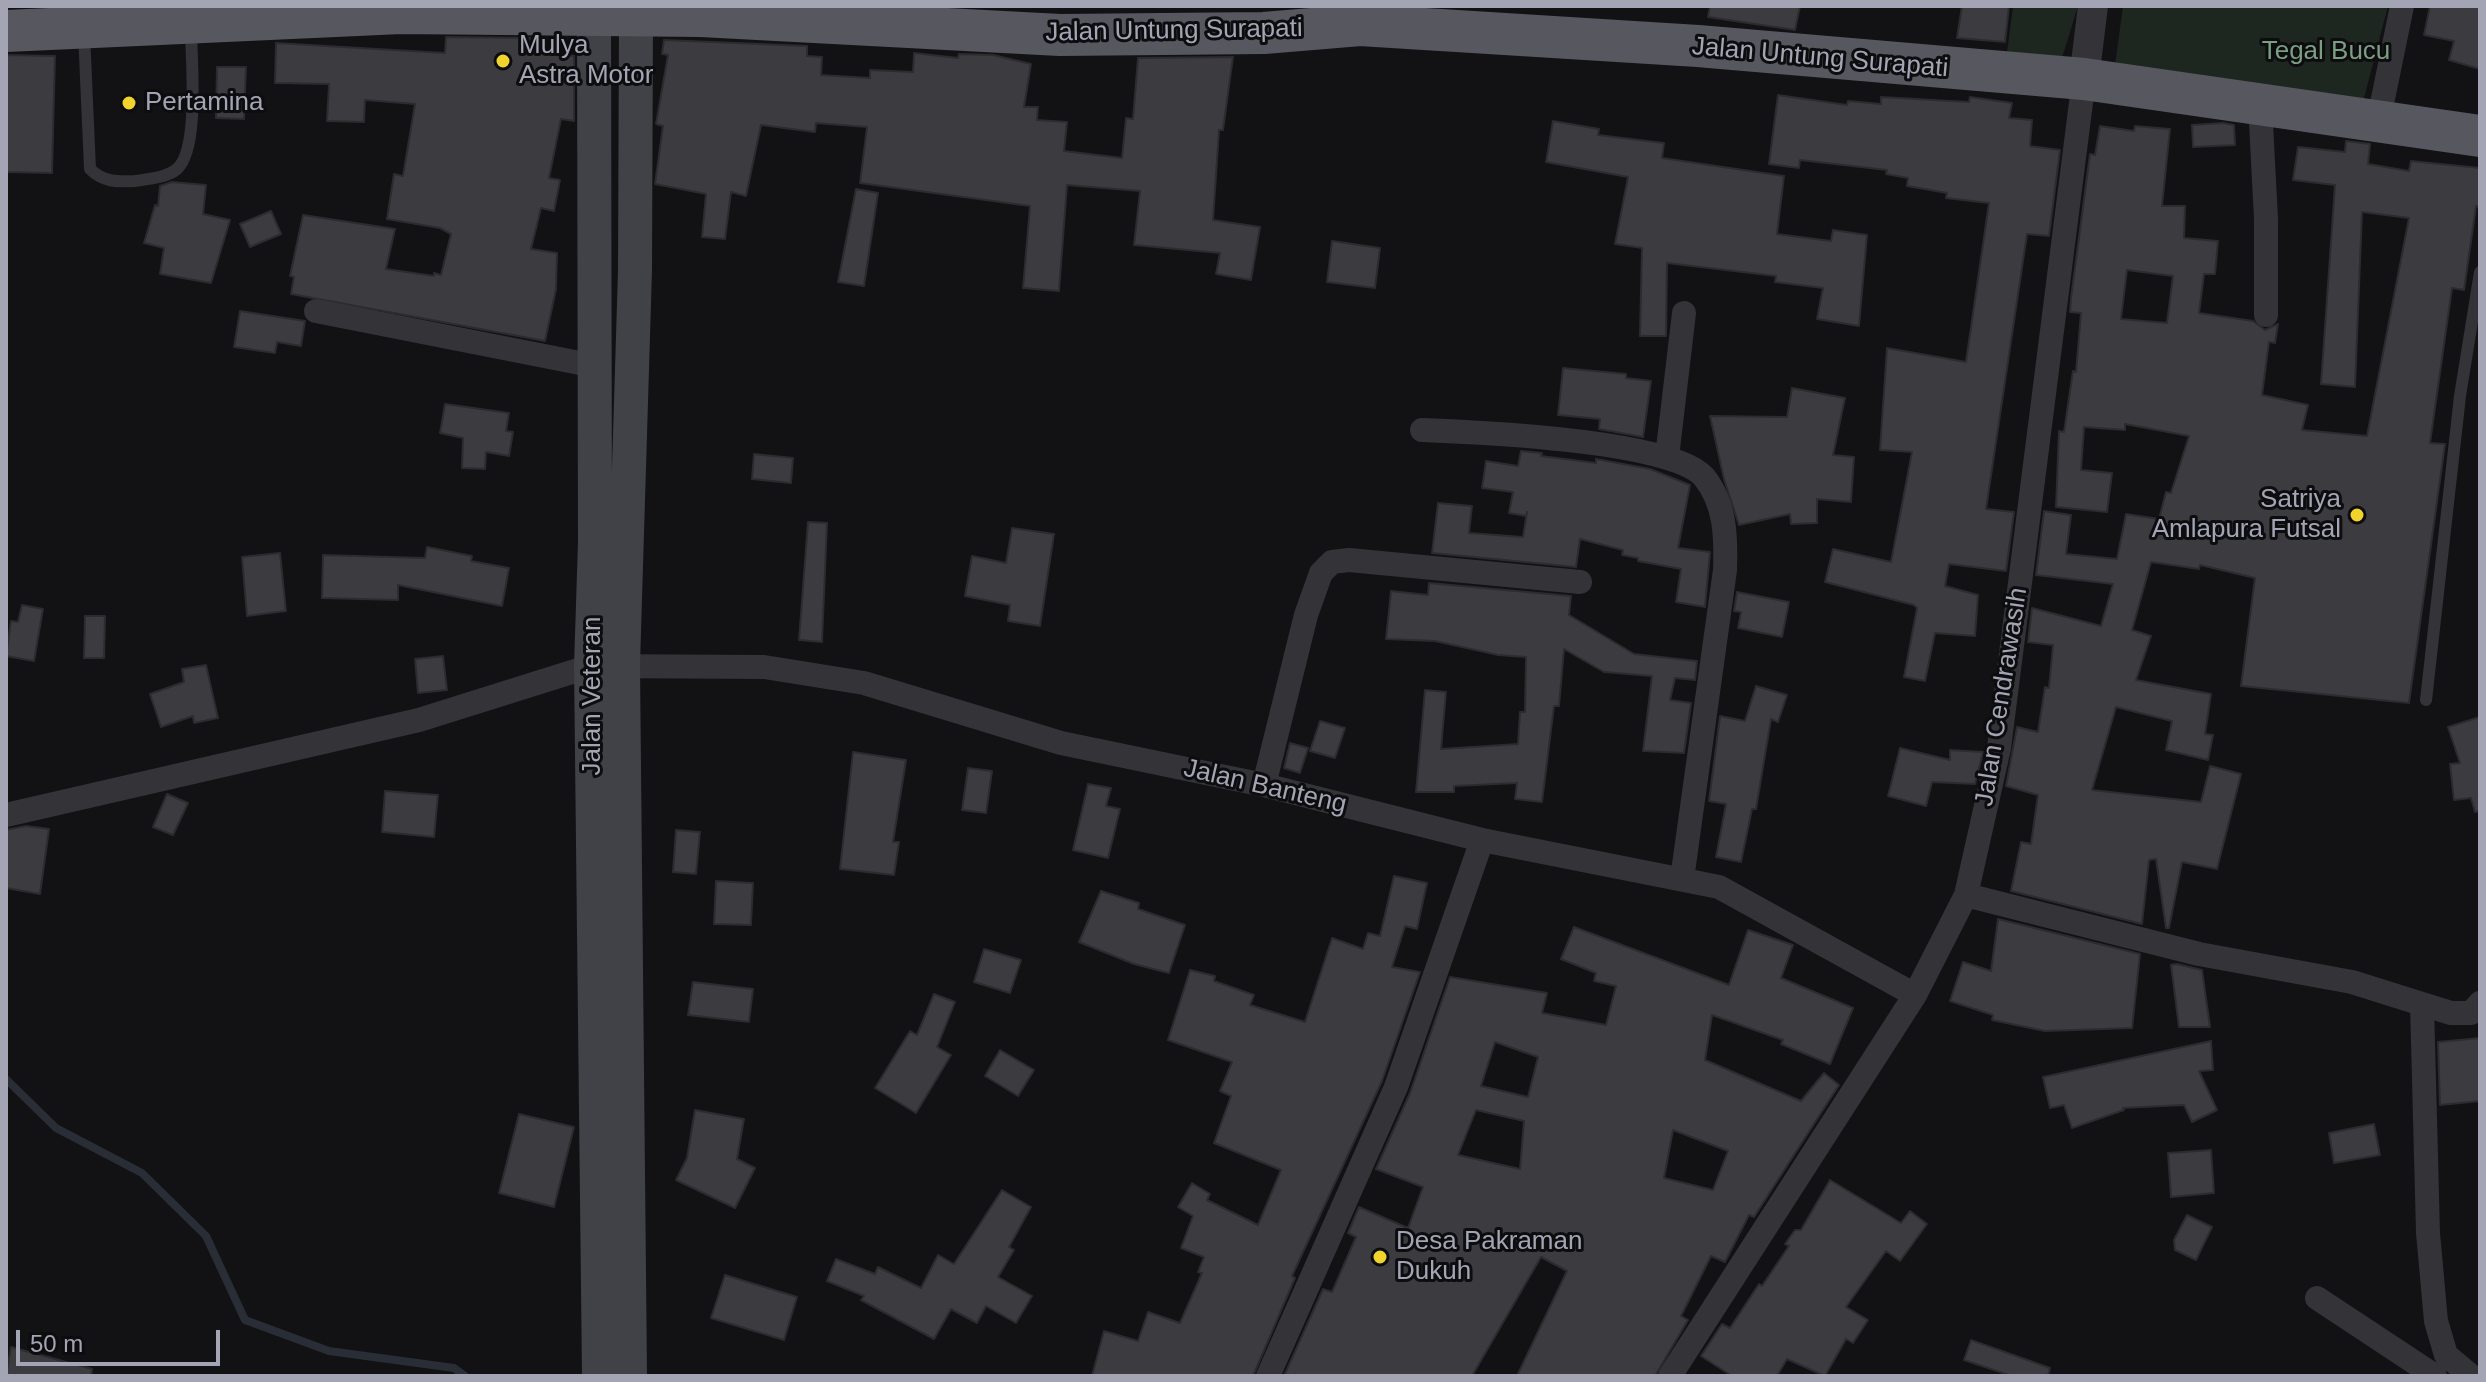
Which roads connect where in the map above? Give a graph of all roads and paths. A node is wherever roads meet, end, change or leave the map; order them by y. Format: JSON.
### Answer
{"nodes":[{"id":1,"x":2093,"y":6,"type":"edge"},
{"id":2,"x":2402,"y":6,"type":"edge"},
{"id":3,"x":581,"y":13,"type":"edge"},
{"id":4,"x":1362,"y":15,"type":"edge"},
{"id":5,"x":636,"y":18,"type":"junction"},
{"id":6,"x":191,"y":21,"type":"junction"},
{"id":7,"x":83,"y":27,"type":"junction"},
{"id":8,"x":6,"y":31,"type":"edge"},
{"id":9,"x":2084,"y":79,"type":"junction"},
{"id":10,"x":2260,"y":104,"type":"junction"},
{"id":11,"x":2378,"y":123,"type":"junction"},
{"id":12,"x":2480,"y":136,"type":"edge"},
{"id":13,"x":2480,"y":272,"type":"edge"},
{"id":14,"x":316,"y":311,"type":"dead end"},
{"id":15,"x":1684,"y":313,"type":"dead end"},
{"id":16,"x":2266,"y":315,"type":"dead end"},
{"id":17,"x":595,"y":366,"type":"junction"},
{"id":18,"x":1422,"y":430,"type":"dead end"},
{"id":19,"x":1667,"y":457,"type":"junction"},
{"id":20,"x":1580,"y":582,"type":"dead end"},
{"id":21,"x":607,"y":665,"type":"junction"},
{"id":22,"x":2426,"y":700,"type":"dead end"},
{"id":23,"x":1264,"y":785,"type":"junction"},
{"id":24,"x":6,"y":815,"type":"edge"},
{"id":25,"x":1482,"y":840,"type":"junction"},
{"id":26,"x":1682,"y":879,"type":"junction"},
{"id":27,"x":1966,"y":895,"type":"junction"},
{"id":28,"x":1915,"y":995,"type":"junction"},
{"id":29,"x":2480,"y":1003,"type":"edge"},
{"id":30,"x":2422,"y":1004,"type":"junction"},
{"id":31,"x":2317,"y":1298,"type":"dead end"},
{"id":32,"x":2450,"y":1372,"type":"edge"},
{"id":33,"x":599,"y":1376,"type":"edge"},
{"id":34,"x":630,"y":1376,"type":"edge"},
{"id":35,"x":1268,"y":1376,"type":"edge"},
{"id":36,"x":1670,"y":1376,"type":"edge"}],
"edges":[{"from":1,"to":9,"type":"street"},
{"from":2,"to":11,"type":"street"},
{"from":3,"to":5,"type":"highway","name":"Jalan Untung Surapati"},
{"from":3,"to":6,"type":"highway","name":"Jalan Untung Surapati"},
{"from":3,"to":17,"type":"main road","name":"Jalan Veteran"},
{"from":4,"to":5,"type":"highway","name":"Jalan Untung Surapati"},
{"from":4,"to":9,"type":"highway","name":"Jalan Untung Surapati"},
{"from":5,"to":21,"type":"main road","name":"Jalan Veteran"},
{"from":6,"to":7,"type":"highway","name":"Jalan Untung Surapati"},
{"from":6,"to":7,"type":"lane"},
{"from":7,"to":8,"type":"highway","name":"Jalan Untung Surapati"},
{"from":9,"to":10,"type":"highway","name":"Jalan Untung Surapati"},
{"from":9,"to":27,"type":"street","name":"Jalan Cendrawasih"},
{"from":10,"to":11,"type":"highway","name":"Jalan Untung Surapati"},
{"from":10,"to":16,"type":"street"},
{"from":11,"to":12,"type":"highway","name":"Jalan Untung Surapati"},
{"from":13,"to":22,"type":"lane"},
{"from":14,"to":17,"type":"street"},
{"from":15,"to":19,"type":"street"},
{"from":17,"to":21,"type":"main road","name":"Jalan Veteran"},
{"from":18,"to":19,"type":"street"},
{"from":19,"to":26,"type":"street"},
{"from":20,"to":23,"type":"street"},
{"from":21,"to":23,"type":"street","name":"Jalan Banteng"},
{"from":21,"to":24,"type":"street","name":"Jalan Banteng"},
{"from":21,"to":33,"type":"main road","name":"Jalan Veteran"},
{"from":21,"to":34,"type":"main road","name":"Jalan Veteran"},
{"from":23,"to":25,"type":"street","name":"Jalan Banteng"},
{"from":25,"to":26,"type":"street","name":"Jalan Banteng"},
{"from":25,"to":35,"type":"street"},
{"from":26,"to":28,"type":"street","name":"Jalan Banteng"},
{"from":27,"to":28,"type":"street","name":"Jalan Cendrawasih"},
{"from":27,"to":30,"type":"street"},
{"from":28,"to":36,"type":"street","name":"Jalan Cendrawasih"},
{"from":29,"to":30,"type":"street"},
{"from":30,"to":32,"type":"street"},
{"from":31,"to":32,"type":"street"}]}
